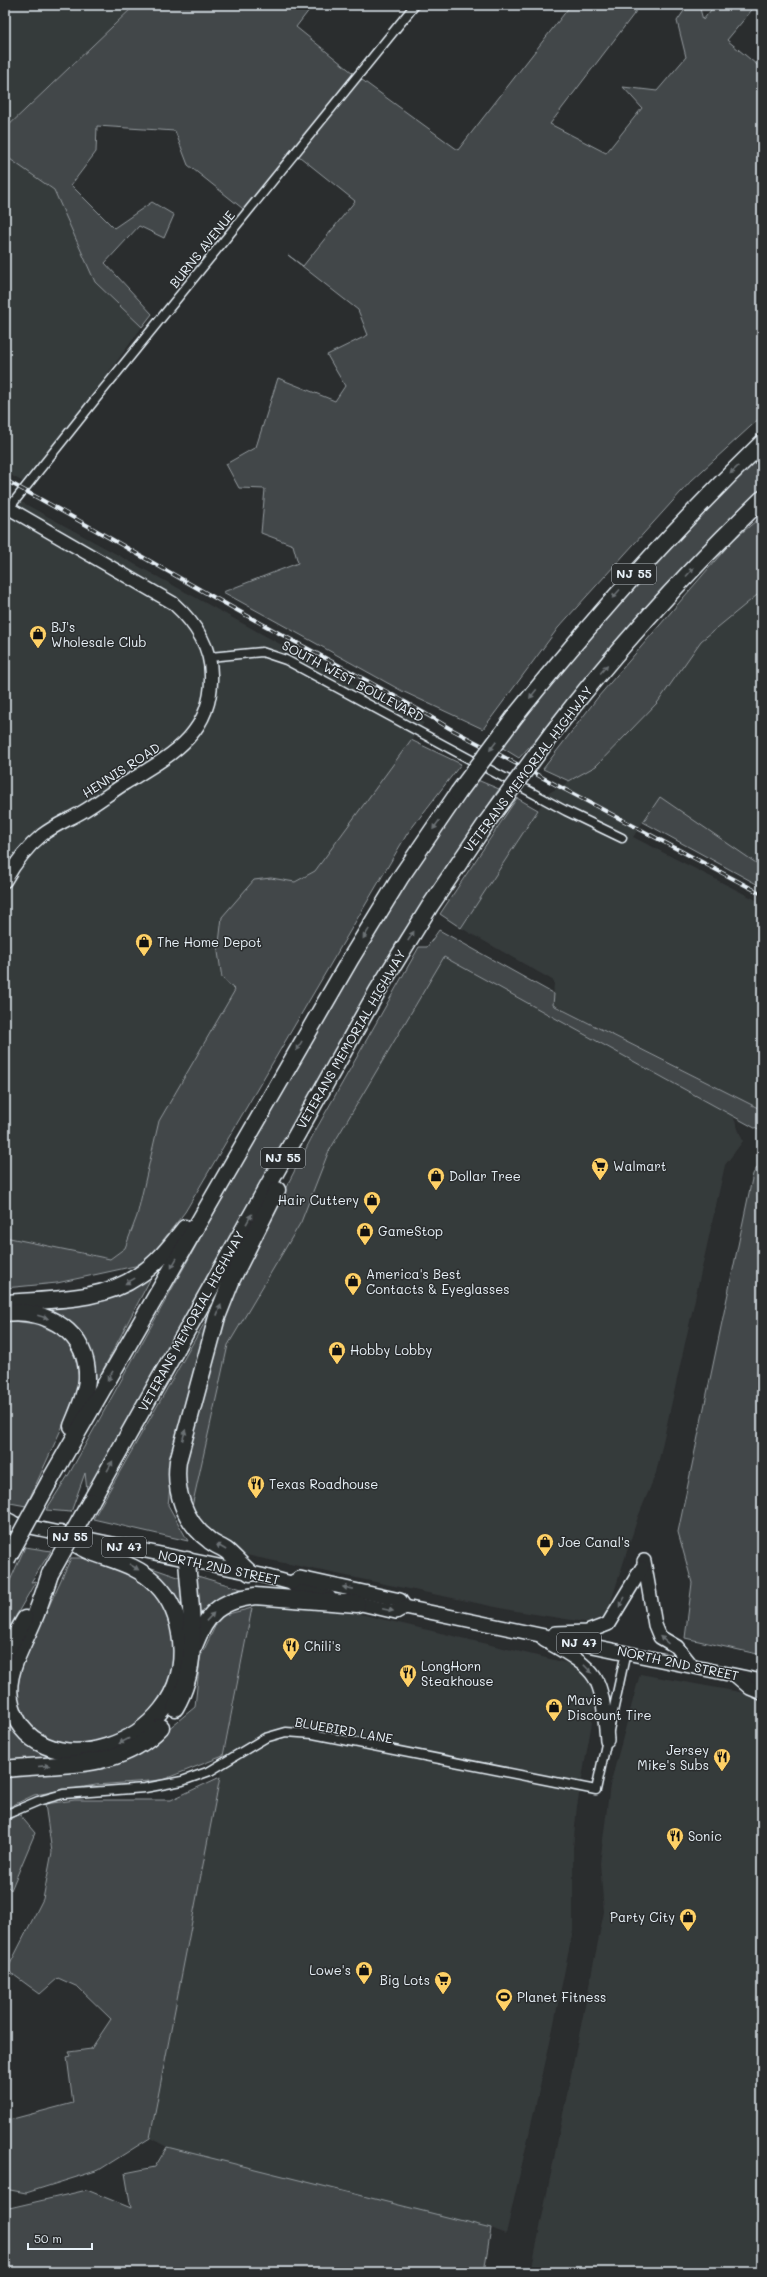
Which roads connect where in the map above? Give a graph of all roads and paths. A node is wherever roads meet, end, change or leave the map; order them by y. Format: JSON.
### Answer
{"nodes":[{"id":1,"x":415,"y":5,"type":"edge"},
{"id":2,"x":762,"y":443,"type":"edge"},
{"id":3,"x":762,"y":499,"type":"edge"},
{"id":4,"x":7,"y":507,"type":"edge"},
{"id":5,"x":210,"y":657,"type":"junction"},
{"id":6,"x":622,"y":838,"type":"dead end"},
{"id":7,"x":5,"y":881,"type":"edge"},
{"id":8,"x":361,"y":1021,"type":"junction"},
{"id":9,"x":277,"y":1083,"type":"junction"},
{"id":10,"x":5,"y":1303,"type":"edge"},
{"id":11,"x":5,"y":1313,"type":"edge"},
{"id":12,"x":49,"y":1482,"type":"junction"},
{"id":13,"x":7,"y":1522,"type":"edge"},
{"id":14,"x":60,"y":1534,"type":"junction"},
{"id":15,"x":187,"y":1560,"type":"junction"},
{"id":16,"x":6,"y":1561,"type":"edge"},
{"id":17,"x":250,"y":1573,"type":"junction"},
{"id":18,"x":50,"y":1574,"type":"junction"},
{"id":19,"x":291,"y":1583,"type":"junction"},
{"id":20,"x":357,"y":1604,"type":"junction"},
{"id":21,"x":405,"y":1607,"type":"junction"},
{"id":22,"x":532,"y":1634,"type":"junction"},
{"id":23,"x":192,"y":1651,"type":"junction"},
{"id":24,"x":626,"y":1652,"type":"junction"},
{"id":25,"x":5,"y":1654,"type":"edge"},
{"id":26,"x":692,"y":1666,"type":"junction"},
{"id":27,"x":734,"y":1675,"type":"junction"},
{"id":28,"x":762,"y":1681,"type":"edge"},
{"id":29,"x":762,"y":1693,"type":"edge"},
{"id":30,"x":607,"y":1740,"type":"junction"},
{"id":31,"x":5,"y":1769,"type":"edge"},
{"id":32,"x":5,"y":1815,"type":"edge"}],
"edges":[{"from":1,"to":4,"type":"street","name":"BURNS AVENUE"},
{"from":2,"to":9,"type":"highway","number":"NJ 55","one_way":true,"bridge":true},
{"from":8,"to":3,"type":"highway","name":"VETERANS MEMORIAL HIGHWAY","number":"NJ 55","one_way":true,"bridge":true},
{"from":4,"to":5,"type":"street"},
{"from":5,"to":6,"type":"street","name":"SOUTH WEST BOULEVARD"},
{"from":5,"to":7,"type":"street","name":"HENNIS ROAD"},
{"from":17,"to":8,"type":"highway","one_way":true},
{"from":18,"to":8,"type":"highway","name":"VETERANS MEMORIAL HIGHWAY","number":"NJ 55","one_way":true,"bridge":true},
{"from":9,"to":10,"type":"highway","one_way":true},
{"from":9,"to":12,"type":"highway","number":"NJ 55","one_way":true},
{"from":11,"to":12,"type":"highway","one_way":true},
{"from":12,"to":16,"type":"highway","number":"NJ 55","bridge":true},
{"from":13,"to":14,"type":"main road","name":"NORTH 2ND STREET","number":"NJ 47"},
{"from":14,"to":15,"type":"main road","name":"NORTH 2ND STREET","number":"NJ 47"},
{"from":14,"to":18,"type":"highway","one_way":true},
{"from":15,"to":17,"type":"main road","name":"NORTH 2ND STREET","number":"NJ 47"},
{"from":15,"to":23,"type":"highway"},
{"from":17,"to":19,"type":"main road","name":"NORTH 2ND STREET","number":"NJ 47"},
{"from":18,"to":25,"type":"highway","name":"VETERANS MEMORIAL HIGHWAY","number":"NJ 55"},
{"from":19,"to":20,"type":"main road","name":"NORTH 2ND STREET","number":"NJ 47"},
{"from":21,"to":19,"type":"main road","name":"NORTH 2ND STREET","number":"NJ 47","one_way":true},
{"from":20,"to":21,"type":"main road","name":"NORTH 2ND STREET","number":"NJ 47","one_way":true},
{"from":23,"to":20,"type":"highway","one_way":true},
{"from":21,"to":22,"type":"main road","name":"NORTH 2ND STREET","number":"NJ 47"},
{"from":22,"to":24,"type":"main road","name":"NORTH 2ND STREET","number":"NJ 47"},
{"from":26,"to":22,"type":"main road","one_way":true},
{"from":22,"to":30,"type":"main road","one_way":true},
{"from":31,"to":23,"type":"highway","one_way":true},
{"from":24,"to":26,"type":"main road","name":"NORTH 2ND STREET","number":"NJ 47"},
{"from":24,"to":30,"type":"street"},
{"from":26,"to":27,"type":"main road","name":"NORTH 2ND STREET","number":"NJ 47"},
{"from":27,"to":28,"type":"main road","name":"NORTH 2ND STREET","number":"NJ 47"},
{"from":27,"to":29,"type":"main road"},
{"from":30,"to":32,"type":"street","name":"BLUEBIRD LANE"}]}
